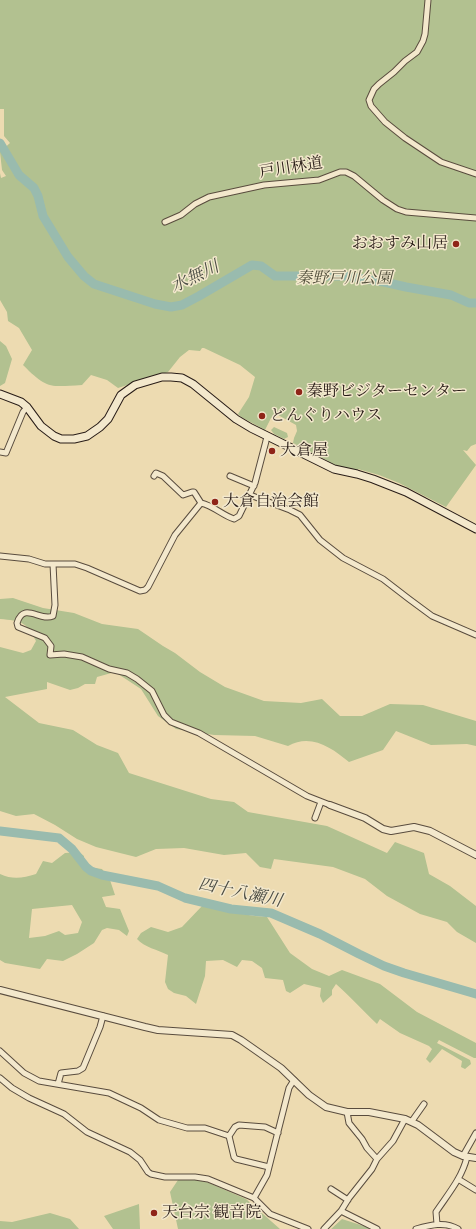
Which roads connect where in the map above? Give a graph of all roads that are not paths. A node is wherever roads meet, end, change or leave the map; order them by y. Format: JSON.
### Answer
{"nodes":[{"id":1,"x":428,"y":0,"type":"edge"},
{"id":2,"x":476,"y":174,"type":"edge"},
{"id":3,"x":476,"y":218,"type":"edge"},
{"id":4,"x":165,"y":222,"type":"dead end"},
{"id":5,"x":0,"y":394,"type":"edge"},
{"id":6,"x":27,"y":407,"type":"junction"},
{"id":7,"x":267,"y":436,"type":"junction"},
{"id":8,"x":0,"y":452,"type":"edge"},
{"id":9,"x":154,"y":476,"type":"dead end"},
{"id":10,"x":230,"y":476,"type":"dead end"},
{"id":11,"x":254,"y":486,"type":"junction"},
{"id":12,"x":250,"y":495,"type":"junction"},
{"id":13,"x":201,"y":503,"type":"junction"},
{"id":14,"x":475,"y":527,"type":"edge"},
{"id":15,"x":0,"y":556,"type":"edge"},
{"id":16,"x":53,"y":564,"type":"junction"},
{"id":17,"x":476,"y":635,"type":"edge"},
{"id":18,"x":320,"y":802,"type":"junction"},
{"id":19,"x":330,"y":805,"type":"joint"},
{"id":20,"x":314,"y":818,"type":"dead end"},
{"id":21,"x":476,"y":855,"type":"edge"},
{"id":22,"x":0,"y":990,"type":"edge"},
{"id":23,"x":103,"y":1016,"type":"junction"},
{"id":24,"x":0,"y":1051,"type":"edge"},
{"id":25,"x":0,"y":1078,"type":"edge"},
{"id":26,"x":294,"y":1080,"type":"junction"},
{"id":27,"x":58,"y":1084,"type":"junction"},
{"id":28,"x":424,"y":1104,"type":"dead end"},
{"id":29,"x":347,"y":1112,"type":"junction"},
{"id":30,"x":408,"y":1120,"type":"junction"},
{"id":31,"x":278,"y":1133,"type":"junction"},
{"id":32,"x":476,"y":1133,"type":"edge"},
{"id":33,"x":229,"y":1136,"type":"junction"},
{"id":34,"x":465,"y":1156,"type":"junction"},
{"id":35,"x":476,"y":1158,"type":"edge"},
{"id":36,"x":377,"y":1160,"type":"junction"},
{"id":37,"x":269,"y":1167,"type":"junction"},
{"id":38,"x":458,"y":1179,"type":"junction"},
{"id":39,"x":331,"y":1189,"type":"dead end"},
{"id":40,"x":476,"y":1190,"type":"edge"},
{"id":41,"x":254,"y":1198,"type":"junction"},
{"id":42,"x":348,"y":1200,"type":"junction"},
{"id":43,"x":341,"y":1211,"type":"junction"},
{"id":44,"x":437,"y":1224,"type":"junction"},
{"id":45,"x":308,"y":1229,"type":"edge"},
{"id":46,"x":324,"y":1229,"type":"edge"},
{"id":47,"x":377,"y":1229,"type":"edge"},
{"id":48,"x":416,"y":1229,"type":"edge"},
{"id":49,"x":458,"y":1229,"type":"edge"}],
"edges":[{"from":1,"to":2,"type":"street"},
{"from":3,"to":4,"type":"street","name":"戸川林道"},
{"from":5,"to":6,"type":"main road"},
{"from":6,"to":7,"type":"main road"},
{"from":6,"to":8,"type":"street"},
{"from":7,"to":11,"type":"street"},
{"from":7,"to":14,"type":"main road"},
{"from":9,"to":13,"type":"street"},
{"from":10,"to":11,"type":"street"},
{"from":11,"to":12,"type":"street"},
{"from":12,"to":13,"type":"street"},
{"from":12,"to":17,"type":"street"},
{"from":13,"to":16,"type":"street"},
{"from":15,"to":16,"type":"street"},
{"from":16,"to":18,"type":"street"},
{"from":18,"to":19,"type":"street"},
{"from":18,"to":20,"type":"street"},
{"from":19,"to":21,"type":"street"},
{"from":22,"to":23,"type":"street"},
{"from":23,"to":26,"type":"street"},
{"from":23,"to":27,"type":"street"},
{"from":24,"to":27,"type":"street"},
{"from":25,"to":41,"type":"street"},
{"from":26,"to":29,"type":"street"},
{"from":26,"to":31,"type":"street"},
{"from":27,"to":33,"type":"street"},
{"from":28,"to":30,"type":"street"},
{"from":29,"to":30,"type":"street"},
{"from":29,"to":36,"type":"street"},
{"from":30,"to":34,"type":"street"},
{"from":30,"to":36,"type":"street"},
{"from":31,"to":33,"type":"street"},
{"from":31,"to":37,"type":"street"},
{"from":32,"to":34,"type":"street"},
{"from":33,"to":37,"type":"street"},
{"from":34,"to":35,"type":"street"},
{"from":34,"to":38,"type":"street"},
{"from":36,"to":42,"type":"street"},
{"from":37,"to":41,"type":"street"},
{"from":38,"to":40,"type":"street"},
{"from":38,"to":44,"type":"street"},
{"from":39,"to":42,"type":"street"},
{"from":41,"to":45,"type":"street"},
{"from":42,"to":43,"type":"street"},
{"from":43,"to":46,"type":"street"},
{"from":43,"to":47,"type":"street"},
{"from":44,"to":48,"type":"street"},
{"from":44,"to":49,"type":"street"}]}
